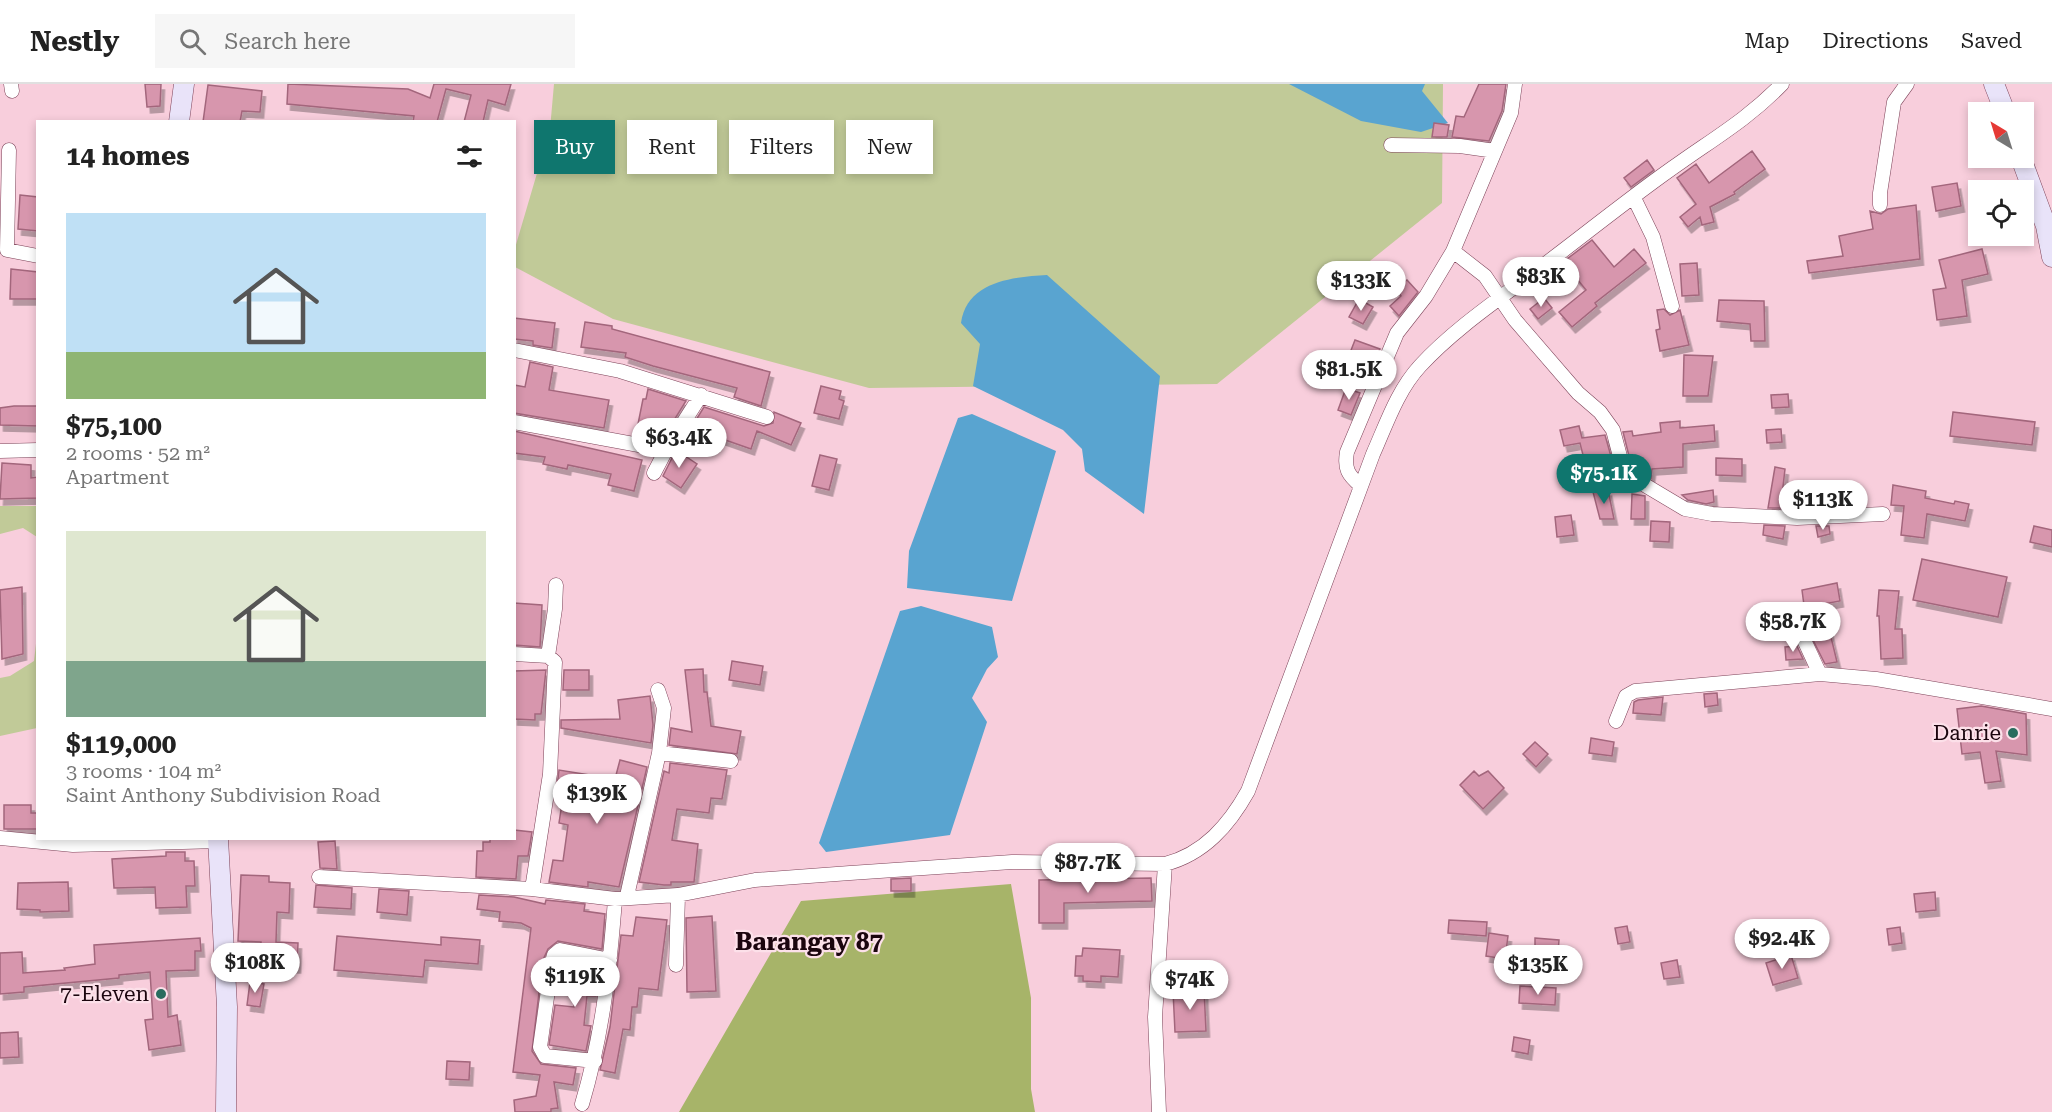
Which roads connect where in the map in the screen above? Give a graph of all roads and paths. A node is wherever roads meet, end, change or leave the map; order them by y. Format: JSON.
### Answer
{"nodes":[{"id":1,"x":184,"y":84,"type":"edge"},
{"id":2,"x":1515,"y":84,"type":"edge"},
{"id":3,"x":1782,"y":84,"type":"edge"},
{"id":4,"x":1907,"y":84,"type":"edge"},
{"id":5,"x":1994,"y":84,"type":"edge"},
{"id":6,"x":2001,"y":102,"type":"edge"},
{"id":7,"x":179,"y":120,"type":"edge"},
{"id":8,"x":1391,"y":145,"type":"dead end"},
{"id":9,"x":9,"y":150,"type":"dead end"},
{"id":10,"x":1495,"y":151,"type":"junction"},
{"id":11,"x":2025,"y":168,"type":"edge"},
{"id":12,"x":1634,"y":198,"type":"junction"},
{"id":13,"x":1880,"y":205,"type":"dead end"},
{"id":14,"x":1454,"y":250,"type":"junction"},
{"id":15,"x":36,"y":256,"type":"edge"},
{"id":16,"x":2052,"y":257,"type":"edge"},
{"id":17,"x":1501,"y":297,"type":"junction"},
{"id":18,"x":1672,"y":306,"type":"dead end"},
{"id":19,"x":516,"y":350,"type":"edge"},
{"id":20,"x":701,"y":395,"type":"junction"},
{"id":21,"x":767,"y":417,"type":"dead end"},
{"id":22,"x":516,"y":422,"type":"edge"},
{"id":23,"x":36,"y":450,"type":"edge"},
{"id":24,"x":666,"y":450,"type":"junction"},
{"id":25,"x":0,"y":451,"type":"edge"},
{"id":26,"x":654,"y":473,"type":"dead end"},
{"id":27,"x":1361,"y":486,"type":"junction"},
{"id":28,"x":1883,"y":514,"type":"dead end"},
{"id":29,"x":556,"y":585,"type":"dead end"},
{"id":30,"x":1784,"y":613,"type":"dead end"},
{"id":31,"x":516,"y":654,"type":"edge"},
{"id":32,"x":548,"y":656,"type":"junction"},
{"id":33,"x":1820,"y":674,"type":"junction"},
{"id":34,"x":658,"y":690,"type":"dead end"},
{"id":35,"x":2052,"y":708,"type":"edge"},
{"id":36,"x":1616,"y":721,"type":"dead end"},
{"id":37,"x":659,"y":753,"type":"junction"},
{"id":38,"x":731,"y":761,"type":"dead end"},
{"id":39,"x":0,"y":838,"type":"edge"},
{"id":40,"x":36,"y":840,"type":"edge"},
{"id":41,"x":36,"y":840,"type":"edge"},
{"id":42,"x":219,"y":840,"type":"edge"},
{"id":43,"x":73,"y":842,"type":"edge"},
{"id":44,"x":1165,"y":864,"type":"junction"},
{"id":45,"x":319,"y":877,"type":"dead end"},
{"id":46,"x":532,"y":889,"type":"junction"},
{"id":47,"x":678,"y":895,"type":"junction"},
{"id":48,"x":621,"y":897,"type":"junction"},
{"id":49,"x":610,"y":960,"type":"junction"},
{"id":50,"x":676,"y":965,"type":"dead end"},
{"id":51,"x":595,"y":1061,"type":"junction"},
{"id":52,"x":582,"y":1104,"type":"dead end"},
{"id":53,"x":226,"y":1112,"type":"edge"},
{"id":54,"x":1159,"y":1112,"type":"edge"}],
"edges":[{"from":1,"to":7,"type":"main road"},
{"from":2,"to":10,"type":"street"},
{"from":3,"to":12,"type":"street"},
{"from":4,"to":13,"type":"street"},
{"from":5,"to":6,"type":"main road"},
{"from":8,"to":10,"type":"street"},
{"from":9,"to":15,"type":"street"},
{"from":10,"to":14,"type":"street"},
{"from":11,"to":16,"type":"main road"},
{"from":12,"to":17,"type":"street"},
{"from":12,"to":18,"type":"street"},
{"from":14,"to":17,"type":"street"},
{"from":14,"to":27,"type":"street"},
{"from":17,"to":27,"type":"street"},
{"from":17,"to":28,"type":"street"},
{"from":19,"to":20,"type":"street"},
{"from":20,"to":21,"type":"street"},
{"from":20,"to":24,"type":"street"},
{"from":22,"to":24,"type":"street"},
{"from":23,"to":25,"type":"street"},
{"from":24,"to":26,"type":"street"},
{"from":27,"to":44,"type":"street"},
{"from":29,"to":32,"type":"street"},
{"from":30,"to":33,"type":"street"},
{"from":31,"to":32,"type":"street"},
{"from":32,"to":46,"type":"street"},
{"from":33,"to":35,"type":"street"},
{"from":33,"to":36,"type":"street"},
{"from":34,"to":37,"type":"street"},
{"from":37,"to":38,"type":"street"},
{"from":37,"to":48,"type":"street"},
{"from":39,"to":40,"type":"street"},
{"from":41,"to":43,"type":"street"},
{"from":42,"to":43,"type":"street"},
{"from":42,"to":53,"type":"main road"},
{"from":44,"to":47,"type":"street"},
{"from":44,"to":54,"type":"street"},
{"from":45,"to":46,"type":"street"},
{"from":46,"to":48,"type":"street"},
{"from":47,"to":48,"type":"street"},
{"from":47,"to":50,"type":"street"},
{"from":48,"to":49,"type":"street"},
{"from":49,"to":51,"type":"street"},
{"from":49,"to":51,"type":"street"},
{"from":51,"to":52,"type":"street"}]}
